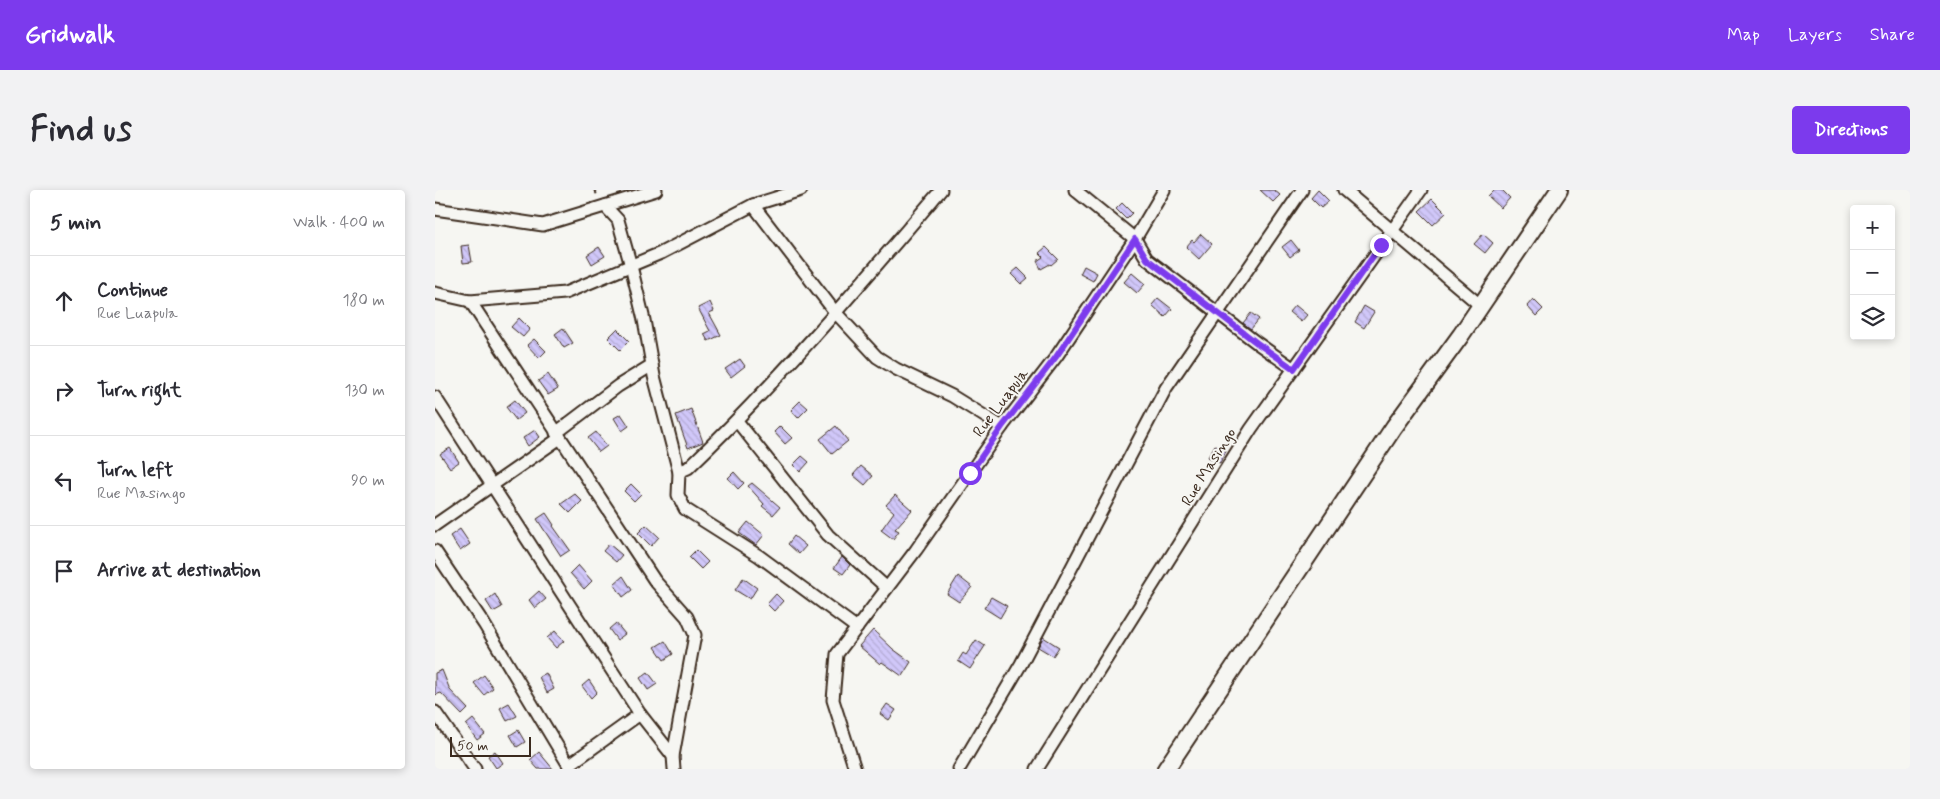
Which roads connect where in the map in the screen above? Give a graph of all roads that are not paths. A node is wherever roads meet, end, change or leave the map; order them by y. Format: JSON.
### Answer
{"nodes":[{"id":1,"x":657,"y":190,"type":"edge"},
{"id":2,"x":801,"y":190,"type":"edge"},
{"id":3,"x":941,"y":190,"type":"edge"},
{"id":4,"x":1075,"y":190,"type":"edge"},
{"id":5,"x":1164,"y":190,"type":"edge"},
{"id":6,"x":1302,"y":190,"type":"edge"},
{"id":7,"x":1344,"y":190,"type":"edge"},
{"id":8,"x":1421,"y":190,"type":"edge"},
{"id":9,"x":1559,"y":190,"type":"edge"},
{"id":10,"x":753,"y":205,"type":"junction"},
{"id":11,"x":605,"y":206,"type":"junction"},
{"id":12,"x":435,"y":209,"type":"edge"},
{"id":13,"x":1392,"y":230,"type":"junction"},
{"id":14,"x":1135,"y":239,"type":"junction"},
{"id":15,"x":631,"y":266,"type":"junction"},
{"id":16,"x":435,"y":293,"type":"edge"},
{"id":17,"x":470,"y":301,"type":"junction"},
{"id":18,"x":1481,"y":306,"type":"junction"},
{"id":19,"x":835,"y":312,"type":"junction"},
{"id":20,"x":1217,"y":313,"type":"junction"},
{"id":21,"x":652,"y":365,"type":"junction"},
{"id":22,"x":1294,"y":369,"type":"junction"},
{"id":23,"x":435,"y":396,"type":"edge"},
{"id":24,"x":737,"y":421,"type":"junction"},
{"id":25,"x":1002,"y":427,"type":"junction"},
{"id":26,"x":558,"y":435,"type":"junction"},
{"id":27,"x":679,"y":472,"type":"junction"},
{"id":28,"x":492,"y":486,"type":"junction"},
{"id":29,"x":435,"y":525,"type":"edge"},
{"id":30,"x":435,"y":551,"type":"edge"},
{"id":31,"x":887,"y":588,"type":"junction"},
{"id":32,"x":857,"y":628,"type":"junction"},
{"id":33,"x":435,"y":712,"type":"edge"},
{"id":34,"x":640,"y":714,"type":"junction"},
{"id":35,"x":673,"y":756,"type":"junction"},
{"id":36,"x":570,"y":767,"type":"edge"},
{"id":37,"x":475,"y":769,"type":"edge"},
{"id":38,"x":674,"y":769,"type":"edge"},
{"id":39,"x":855,"y":769,"type":"edge"},
{"id":40,"x":959,"y":769,"type":"edge"},
{"id":41,"x":1037,"y":769,"type":"edge"},
{"id":42,"x":1166,"y":769,"type":"edge"}],
"edges":[{"from":1,"to":11,"type":"street"},
{"from":2,"to":10,"type":"street"},
{"from":3,"to":19,"type":"street"},
{"from":4,"to":14,"type":"street"},
{"from":5,"to":14,"type":"street","name":"Rue Luapula"},
{"from":6,"to":20,"type":"street"},
{"from":7,"to":13,"type":"street"},
{"from":8,"to":13,"type":"street","name":"Rue Masingo"},
{"from":9,"to":18,"type":"main road"},
{"from":10,"to":15,"type":"street"},
{"from":10,"to":19,"type":"street"},
{"from":11,"to":12,"type":"street"},
{"from":11,"to":15,"type":"street"},
{"from":13,"to":18,"type":"street"},
{"from":13,"to":22,"type":"street","name":"Rue Masingo"},
{"from":14,"to":20,"type":"street"},
{"from":14,"to":25,"type":"street","name":"Rue Luapula"},
{"from":15,"to":17,"type":"street"},
{"from":15,"to":21,"type":"street"},
{"from":16,"to":17,"type":"street"},
{"from":17,"to":26,"type":"street"},
{"from":18,"to":42,"type":"main road"},
{"from":19,"to":24,"type":"street"},
{"from":19,"to":25,"type":"street"},
{"from":20,"to":22,"type":"street"},
{"from":20,"to":40,"type":"street"},
{"from":21,"to":26,"type":"street"},
{"from":21,"to":27,"type":"street"},
{"from":22,"to":41,"type":"street","name":"Rue Masingo"},
{"from":23,"to":28,"type":"street"},
{"from":24,"to":27,"type":"street"},
{"from":24,"to":31,"type":"street"},
{"from":25,"to":31,"type":"street","name":"Rue Luapula"},
{"from":26,"to":28,"type":"street"},
{"from":26,"to":35,"type":"street"},
{"from":27,"to":32,"type":"street"},
{"from":28,"to":29,"type":"street"},
{"from":28,"to":34,"type":"street"},
{"from":30,"to":36,"type":"street"},
{"from":31,"to":32,"type":"street","name":"Rue Luapula"},
{"from":32,"to":39,"type":"street","name":"Rue Luapula"},
{"from":33,"to":37,"type":"street"},
{"from":34,"to":35,"type":"street"},
{"from":34,"to":36,"type":"street"},
{"from":35,"to":38,"type":"street"}]}
